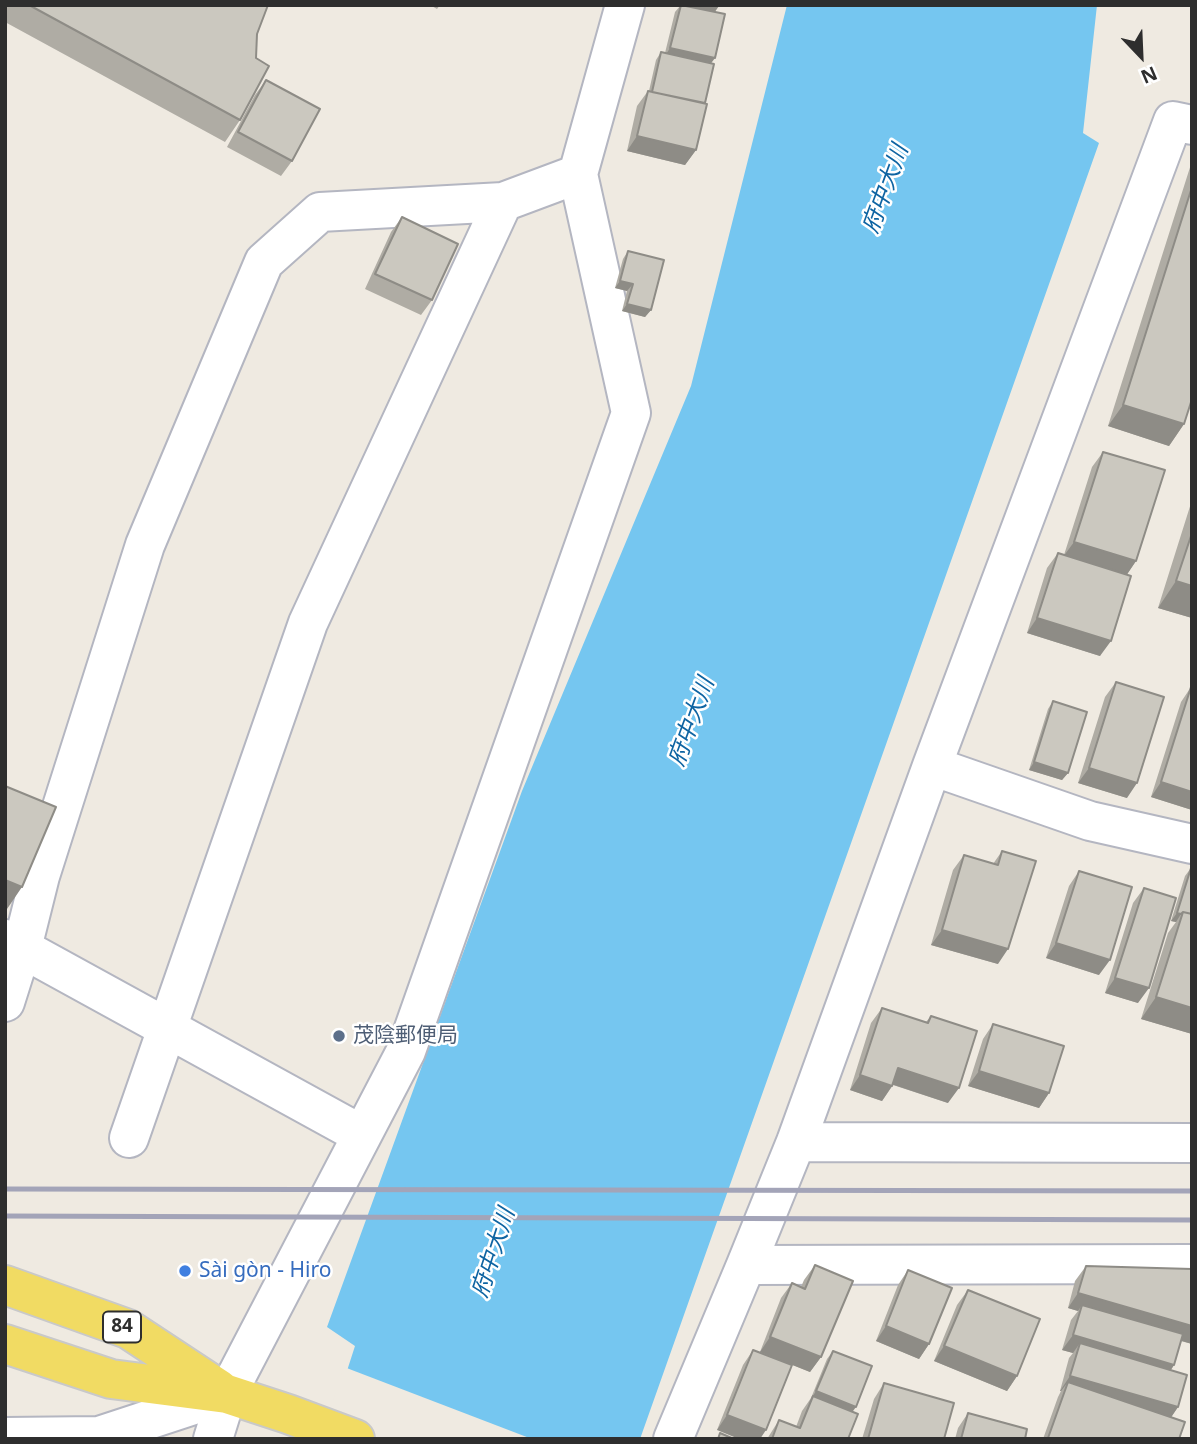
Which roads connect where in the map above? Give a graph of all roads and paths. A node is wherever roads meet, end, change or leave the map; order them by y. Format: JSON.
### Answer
{"nodes":[{"id":1,"x":625,"y":5,"type":"edge"},
{"id":2,"x":1192,"y":125,"type":"edge"},
{"id":3,"x":578,"y":174,"type":"junction"},
{"id":4,"x":503,"y":202,"type":"junction"},
{"id":5,"x":932,"y":766,"type":"junction"},
{"id":6,"x":1192,"y":844,"type":"edge"},
{"id":7,"x":14,"y":944,"type":"edge"},
{"id":8,"x":5,"y":1002,"type":"edge"},
{"id":9,"x":167,"y":1027,"type":"junction"},
{"id":10,"x":362,"y":1135,"type":"junction"},
{"id":11,"x":129,"y":1138,"type":"dead end"},
{"id":12,"x":796,"y":1142,"type":"junction"},
{"id":13,"x":1192,"y":1143,"type":"edge"},
{"id":14,"x":1192,"y":1264,"type":"edge"},
{"id":15,"x":746,"y":1265,"type":"junction"},
{"id":16,"x":5,"y":1284,"type":"edge"},
{"id":17,"x":5,"y":1344,"type":"edge"},
{"id":18,"x":227,"y":1394,"type":"junction"},
{"id":19,"x":5,"y":1437,"type":"edge"},
{"id":20,"x":48,"y":1438,"type":"edge"},
{"id":21,"x":213,"y":1439,"type":"edge"},
{"id":22,"x":355,"y":1439,"type":"edge"},
{"id":23,"x":673,"y":1439,"type":"edge"}],
"edges":[{"from":1,"to":3,"type":"street"},
{"from":2,"to":5,"type":"street"},
{"from":3,"to":4,"type":"street"},
{"from":3,"to":10,"type":"street"},
{"from":4,"to":7,"type":"street"},
{"from":4,"to":9,"type":"street"},
{"from":5,"to":6,"type":"street"},
{"from":5,"to":12,"type":"street"},
{"from":7,"to":8,"type":"street"},
{"from":7,"to":9,"type":"street"},
{"from":9,"to":10,"type":"street"},
{"from":9,"to":11,"type":"street"},
{"from":10,"to":18,"type":"street"},
{"from":12,"to":13,"type":"street"},
{"from":12,"to":15,"type":"street"},
{"from":14,"to":15,"type":"street"},
{"from":15,"to":23,"type":"street"},
{"from":16,"to":18,"type":"main road","number":"84"},
{"from":17,"to":18,"type":"main road","number":"84"},
{"from":18,"to":20,"type":"street"},
{"from":18,"to":21,"type":"street"},
{"from":18,"to":22,"type":"main road","number":"84"},
{"from":19,"to":20,"type":"street"}]}
